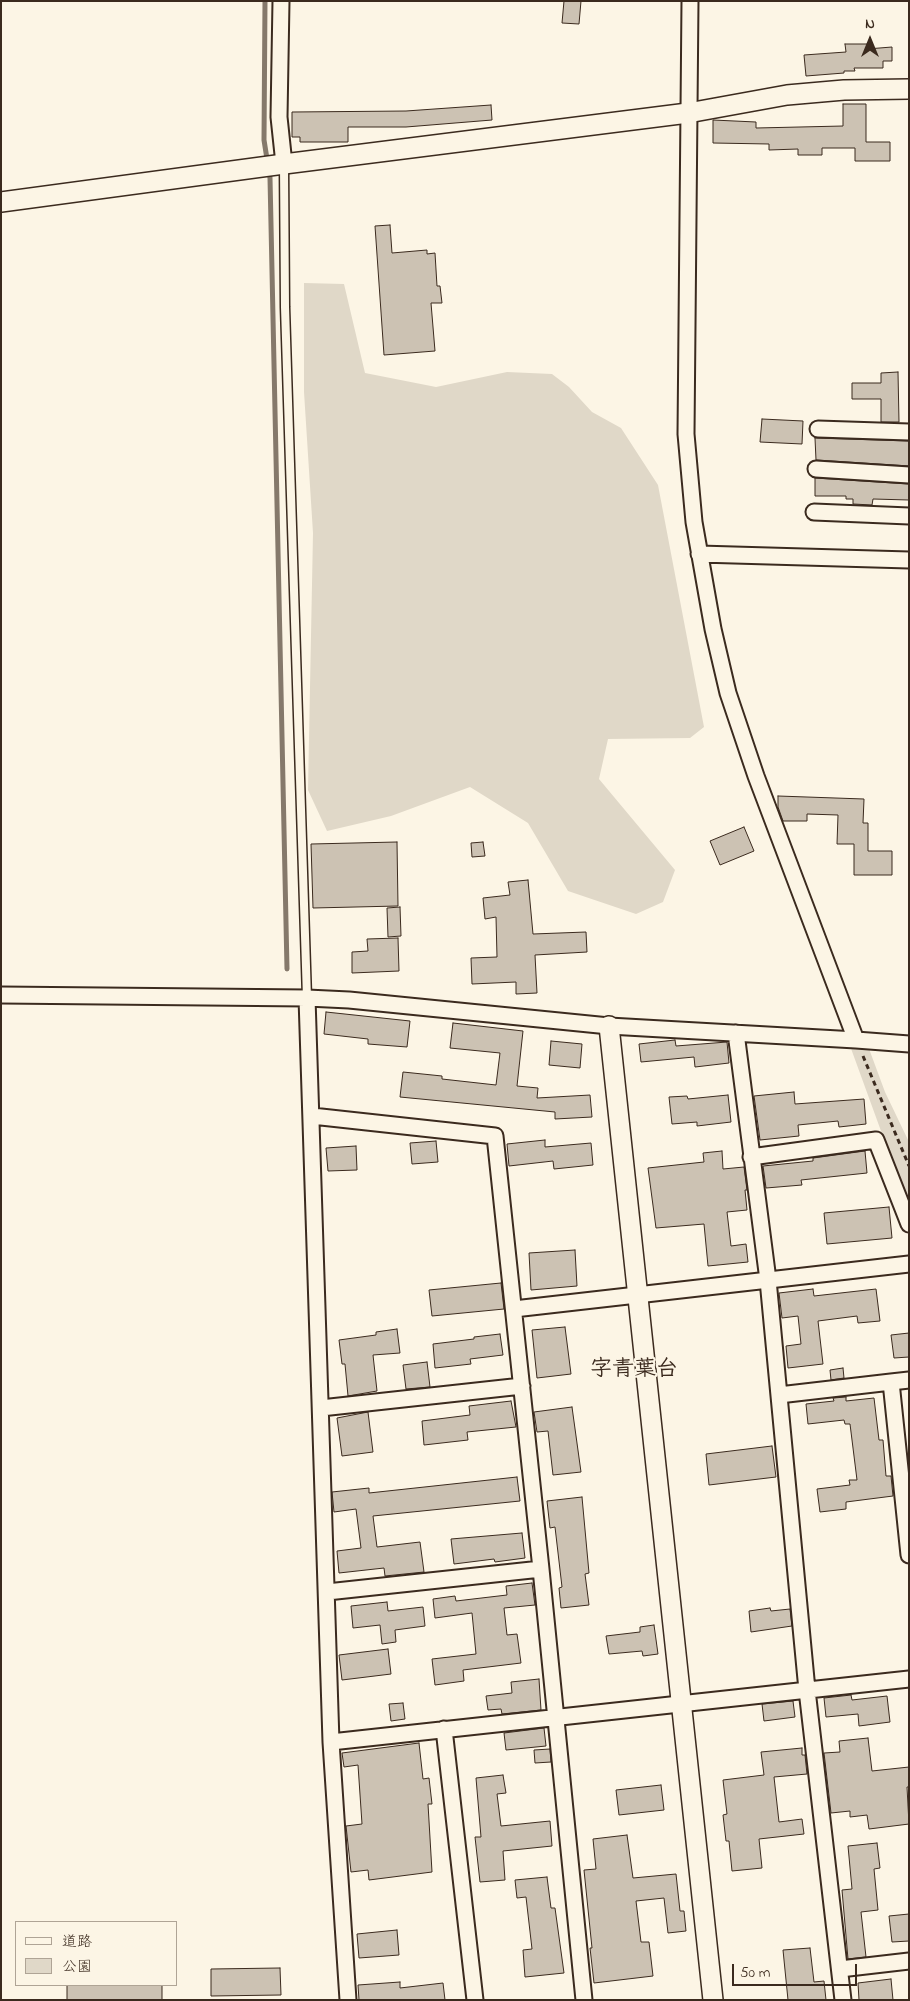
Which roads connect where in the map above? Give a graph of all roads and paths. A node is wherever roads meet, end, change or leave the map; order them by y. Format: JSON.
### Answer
{"nodes":[{"id":1,"x":281,"y":1,"type":"edge"},
{"id":2,"x":690,"y":1,"type":"edge"},
{"id":3,"x":909,"y":89,"type":"edge"},
{"id":4,"x":688,"y":113,"type":"junction"},
{"id":5,"x":284,"y":164,"type":"junction"},
{"id":6,"x":1,"y":202,"type":"edge"},
{"id":7,"x":818,"y":429,"type":"dead end"},
{"id":8,"x":909,"y":432,"type":"edge"},
{"id":9,"x":816,"y":469,"type":"dead end"},
{"id":10,"x":909,"y":474,"type":"edge"},
{"id":11,"x":814,"y":512,"type":"dead end"},
{"id":12,"x":909,"y":516,"type":"edge"},
{"id":13,"x":699,"y":554,"type":"junction"},
{"id":14,"x":909,"y":560,"type":"edge"},
{"id":15,"x":1,"y":995,"type":"edge"},
{"id":16,"x":307,"y":998,"type":"junction"},
{"id":17,"x":609,"y":1026,"type":"junction"},
{"id":18,"x":736,"y":1033,"type":"junction"},
{"id":19,"x":856,"y":1040,"type":"junction"},
{"id":20,"x":909,"y":1044,"type":"edge"},
{"id":21,"x":312,"y":1116,"type":"junction"},
{"id":22,"x":751,"y":1157,"type":"junction"},
{"id":23,"x":909,"y":1166,"type":"edge"},
{"id":24,"x":909,"y":1224,"type":"edge"},
{"id":25,"x":909,"y":1264,"type":"edge"},
{"id":26,"x":768,"y":1280,"type":"junction"},
{"id":27,"x":639,"y":1295,"type":"junction"},
{"id":28,"x":514,"y":1309,"type":"junction"},
{"id":29,"x":909,"y":1380,"type":"edge"},
{"id":30,"x":891,"y":1382,"type":"junction"},
{"id":31,"x":522,"y":1386,"type":"junction"},
{"id":32,"x":778,"y":1396,"type":"junction"},
{"id":33,"x":321,"y":1408,"type":"junction"},
{"id":34,"x":909,"y":1555,"type":"edge"},
{"id":35,"x":541,"y":1569,"type":"junction"},
{"id":36,"x":327,"y":1592,"type":"junction"},
{"id":37,"x":909,"y":1679,"type":"edge"},
{"id":38,"x":807,"y":1690,"type":"junction"},
{"id":39,"x":681,"y":1705,"type":"junction"},
{"id":40,"x":556,"y":1716,"type":"junction"},
{"id":41,"x":444,"y":1729,"type":"junction"},
{"id":42,"x":331,"y":1742,"type":"junction"},
{"id":43,"x":909,"y":1961,"type":"edge"},
{"id":44,"x":840,"y":1969,"type":"junction"},
{"id":45,"x":348,"y":2000,"type":"edge"},
{"id":46,"x":475,"y":2000,"type":"edge"},
{"id":47,"x":584,"y":2000,"type":"edge"},
{"id":48,"x":712,"y":2000,"type":"edge"},
{"id":49,"x":843,"y":2000,"type":"edge"}],
"edges":[{"from":1,"to":5,"type":"street"},
{"from":2,"to":4,"type":"street"},
{"from":3,"to":4,"type":"street"},
{"from":4,"to":5,"type":"street"},
{"from":4,"to":13,"type":"street"},
{"from":5,"to":6,"type":"street"},
{"from":5,"to":16,"type":"lane"},
{"from":7,"to":8,"type":"street"},
{"from":9,"to":10,"type":"street"},
{"from":11,"to":12,"type":"street"},
{"from":13,"to":14,"type":"street"},
{"from":13,"to":19,"type":"street"},
{"from":15,"to":16,"type":"street"},
{"from":16,"to":17,"type":"street"},
{"from":16,"to":21,"type":"street"},
{"from":17,"to":18,"type":"street"},
{"from":17,"to":27,"type":"street"},
{"from":18,"to":19,"type":"street"},
{"from":18,"to":22,"type":"street"},
{"from":19,"to":20,"type":"street"},
{"from":19,"to":23,"type":"path"},
{"from":21,"to":28,"type":"street"},
{"from":21,"to":33,"type":"street"},
{"from":22,"to":24,"type":"street"},
{"from":22,"to":26,"type":"street"},
{"from":25,"to":26,"type":"street"},
{"from":26,"to":27,"type":"street"},
{"from":26,"to":32,"type":"street"},
{"from":27,"to":28,"type":"street"},
{"from":27,"to":39,"type":"street"},
{"from":28,"to":31,"type":"street"},
{"from":29,"to":30,"type":"street"},
{"from":30,"to":32,"type":"street"},
{"from":30,"to":34,"type":"street"},
{"from":31,"to":33,"type":"street"},
{"from":31,"to":35,"type":"street"},
{"from":32,"to":38,"type":"street"},
{"from":33,"to":36,"type":"street"},
{"from":35,"to":36,"type":"street"},
{"from":35,"to":40,"type":"street"},
{"from":36,"to":42,"type":"street"},
{"from":37,"to":38,"type":"street"},
{"from":38,"to":39,"type":"street"},
{"from":38,"to":44,"type":"street"},
{"from":39,"to":40,"type":"street"},
{"from":39,"to":48,"type":"street"},
{"from":40,"to":41,"type":"street"},
{"from":40,"to":47,"type":"street"},
{"from":41,"to":42,"type":"street"},
{"from":41,"to":46,"type":"street"},
{"from":42,"to":45,"type":"street"},
{"from":43,"to":44,"type":"street"},
{"from":44,"to":49,"type":"street"}]}
